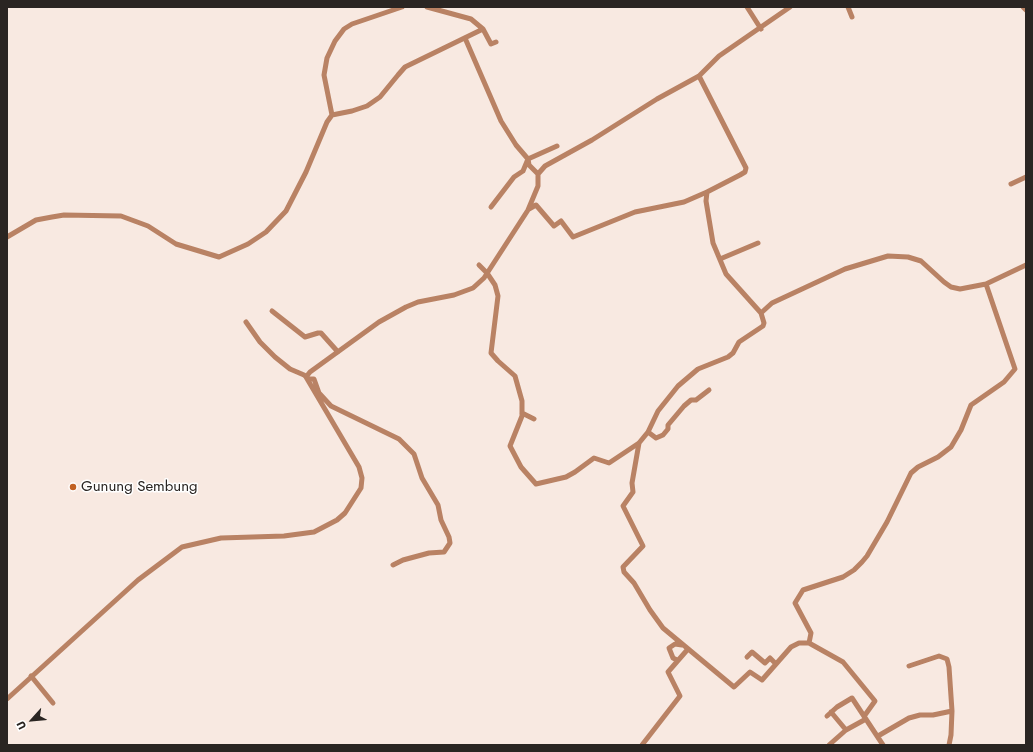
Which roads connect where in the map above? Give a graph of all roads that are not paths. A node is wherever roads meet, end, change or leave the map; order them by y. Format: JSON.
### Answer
{"nodes":[{"id":1,"x":402,"y":7,"type":"edge"},
{"id":2,"x":427,"y":7,"type":"edge"},
{"id":3,"x":747,"y":7,"type":"edge"},
{"id":4,"x":790,"y":7,"type":"edge"},
{"id":5,"x":848,"y":7,"type":"edge"},
{"id":6,"x":1023,"y":7,"type":"edge"},
{"id":7,"x":1026,"y":10,"type":"edge"},
{"id":8,"x":852,"y":17,"type":"dead end"},
{"id":9,"x":483,"y":29,"type":"junction"},
{"id":10,"x":761,"y":29,"type":"junction"},
{"id":11,"x":465,"y":38,"type":"junction"},
{"id":12,"x":496,"y":42,"type":"dead end"},
{"id":13,"x":699,"y":76,"type":"junction"},
{"id":14,"x":332,"y":115,"type":"junction"},
{"id":15,"x":557,"y":146,"type":"dead end"},
{"id":16,"x":528,"y":159,"type":"junction"},
{"id":17,"x":538,"y":174,"type":"junction"},
{"id":18,"x":1026,"y":177,"type":"edge"},
{"id":19,"x":1011,"y":184,"type":"dead end"},
{"id":20,"x":707,"y":192,"type":"junction"},
{"id":21,"x":491,"y":207,"type":"dead end"},
{"id":22,"x":528,"y":210,"type":"junction"},
{"id":23,"x":7,"y":237,"type":"edge"},
{"id":24,"x":758,"y":243,"type":"dead end"},
{"id":25,"x":720,"y":259,"type":"junction"},
{"id":26,"x":479,"y":265,"type":"dead end"},
{"id":27,"x":1026,"y":265,"type":"edge"},
{"id":28,"x":488,"y":273,"type":"junction"},
{"id":29,"x":986,"y":284,"type":"junction"},
{"id":30,"x":272,"y":311,"type":"dead end"},
{"id":31,"x":761,"y":313,"type":"junction"},
{"id":32,"x":246,"y":322,"type":"dead end"},
{"id":33,"x":338,"y":352,"type":"junction"},
{"id":34,"x":306,"y":378,"type":"junction"},
{"id":35,"x":709,"y":390,"type":"dead end"},
{"id":36,"x":522,"y":413,"type":"junction"},
{"id":37,"x":534,"y":419,"type":"dead end"},
{"id":38,"x":648,"y":432,"type":"junction"},
{"id":39,"x":640,"y":443,"type":"junction"},
{"id":40,"x":393,"y":565,"type":"dead end"},
{"id":41,"x":809,"y":643,"type":"junction"},
{"id":42,"x":686,"y":647,"type":"junction"},
{"id":43,"x":747,"y":658,"type":"dead end"},
{"id":44,"x":677,"y":660,"type":"junction"},
{"id":45,"x":776,"y":664,"type":"junction"},
{"id":46,"x":909,"y":666,"type":"dead end"},
{"id":47,"x":32,"y":676,"type":"junction"},
{"id":48,"x":7,"y":698,"type":"edge"},
{"id":49,"x":53,"y":703,"type":"dead end"},
{"id":50,"x":952,"y":711,"type":"junction"},
{"id":51,"x":866,"y":717,"type":"junction"},
{"id":52,"x":846,"y":730,"type":"junction"},
{"id":53,"x":878,"y":736,"type":"junction"},
{"id":54,"x":880,"y":744,"type":"edge"},
{"id":55,"x":642,"y":745,"type":"edge"},
{"id":56,"x":829,"y":745,"type":"edge"},
{"id":57,"x":949,"y":745,"type":"edge"}],
"edges":[{"from":1,"to":14,"type":"street"},
{"from":2,"to":9,"type":"street"},
{"from":3,"to":10,"type":"street"},
{"from":4,"to":10,"type":"street"},
{"from":5,"to":8,"type":"street"},
{"from":6,"to":7,"type":"street"},
{"from":9,"to":11,"type":"street"},
{"from":9,"to":12,"type":"street"},
{"from":10,"to":13,"type":"street"},
{"from":11,"to":14,"type":"street"},
{"from":11,"to":16,"type":"street"},
{"from":13,"to":17,"type":"street"},
{"from":13,"to":20,"type":"street"},
{"from":14,"to":23,"type":"street"},
{"from":15,"to":16,"type":"street"},
{"from":16,"to":17,"type":"street"},
{"from":16,"to":21,"type":"street"},
{"from":17,"to":22,"type":"street"},
{"from":18,"to":19,"type":"street"},
{"from":20,"to":22,"type":"street"},
{"from":20,"to":25,"type":"street"},
{"from":22,"to":28,"type":"street"},
{"from":24,"to":25,"type":"street"},
{"from":25,"to":31,"type":"street"},
{"from":26,"to":28,"type":"street"},
{"from":27,"to":29,"type":"street"},
{"from":28,"to":33,"type":"street"},
{"from":28,"to":36,"type":"street"},
{"from":29,"to":31,"type":"street"},
{"from":29,"to":41,"type":"street"},
{"from":30,"to":33,"type":"street"},
{"from":31,"to":38,"type":"street"},
{"from":32,"to":34,"type":"street"},
{"from":33,"to":34,"type":"street"},
{"from":34,"to":40,"type":"street"},
{"from":34,"to":47,"type":"street"},
{"from":35,"to":38,"type":"street"},
{"from":36,"to":37,"type":"street"},
{"from":36,"to":39,"type":"street"},
{"from":38,"to":39,"type":"street"},
{"from":39,"to":42,"type":"street"},
{"from":41,"to":45,"type":"street"},
{"from":41,"to":51,"type":"street"},
{"from":42,"to":44,"type":"street"},
{"from":42,"to":44,"type":"street"},
{"from":42,"to":45,"type":"street"},
{"from":43,"to":45,"type":"street"},
{"from":44,"to":55,"type":"street"},
{"from":46,"to":50,"type":"street"},
{"from":47,"to":48,"type":"street"},
{"from":47,"to":49,"type":"street"},
{"from":50,"to":53,"type":"street"},
{"from":50,"to":57,"type":"street"},
{"from":51,"to":52,"type":"street"},
{"from":51,"to":52,"type":"street"},
{"from":51,"to":53,"type":"street"},
{"from":52,"to":56,"type":"street"},
{"from":53,"to":54,"type":"street"}]}
